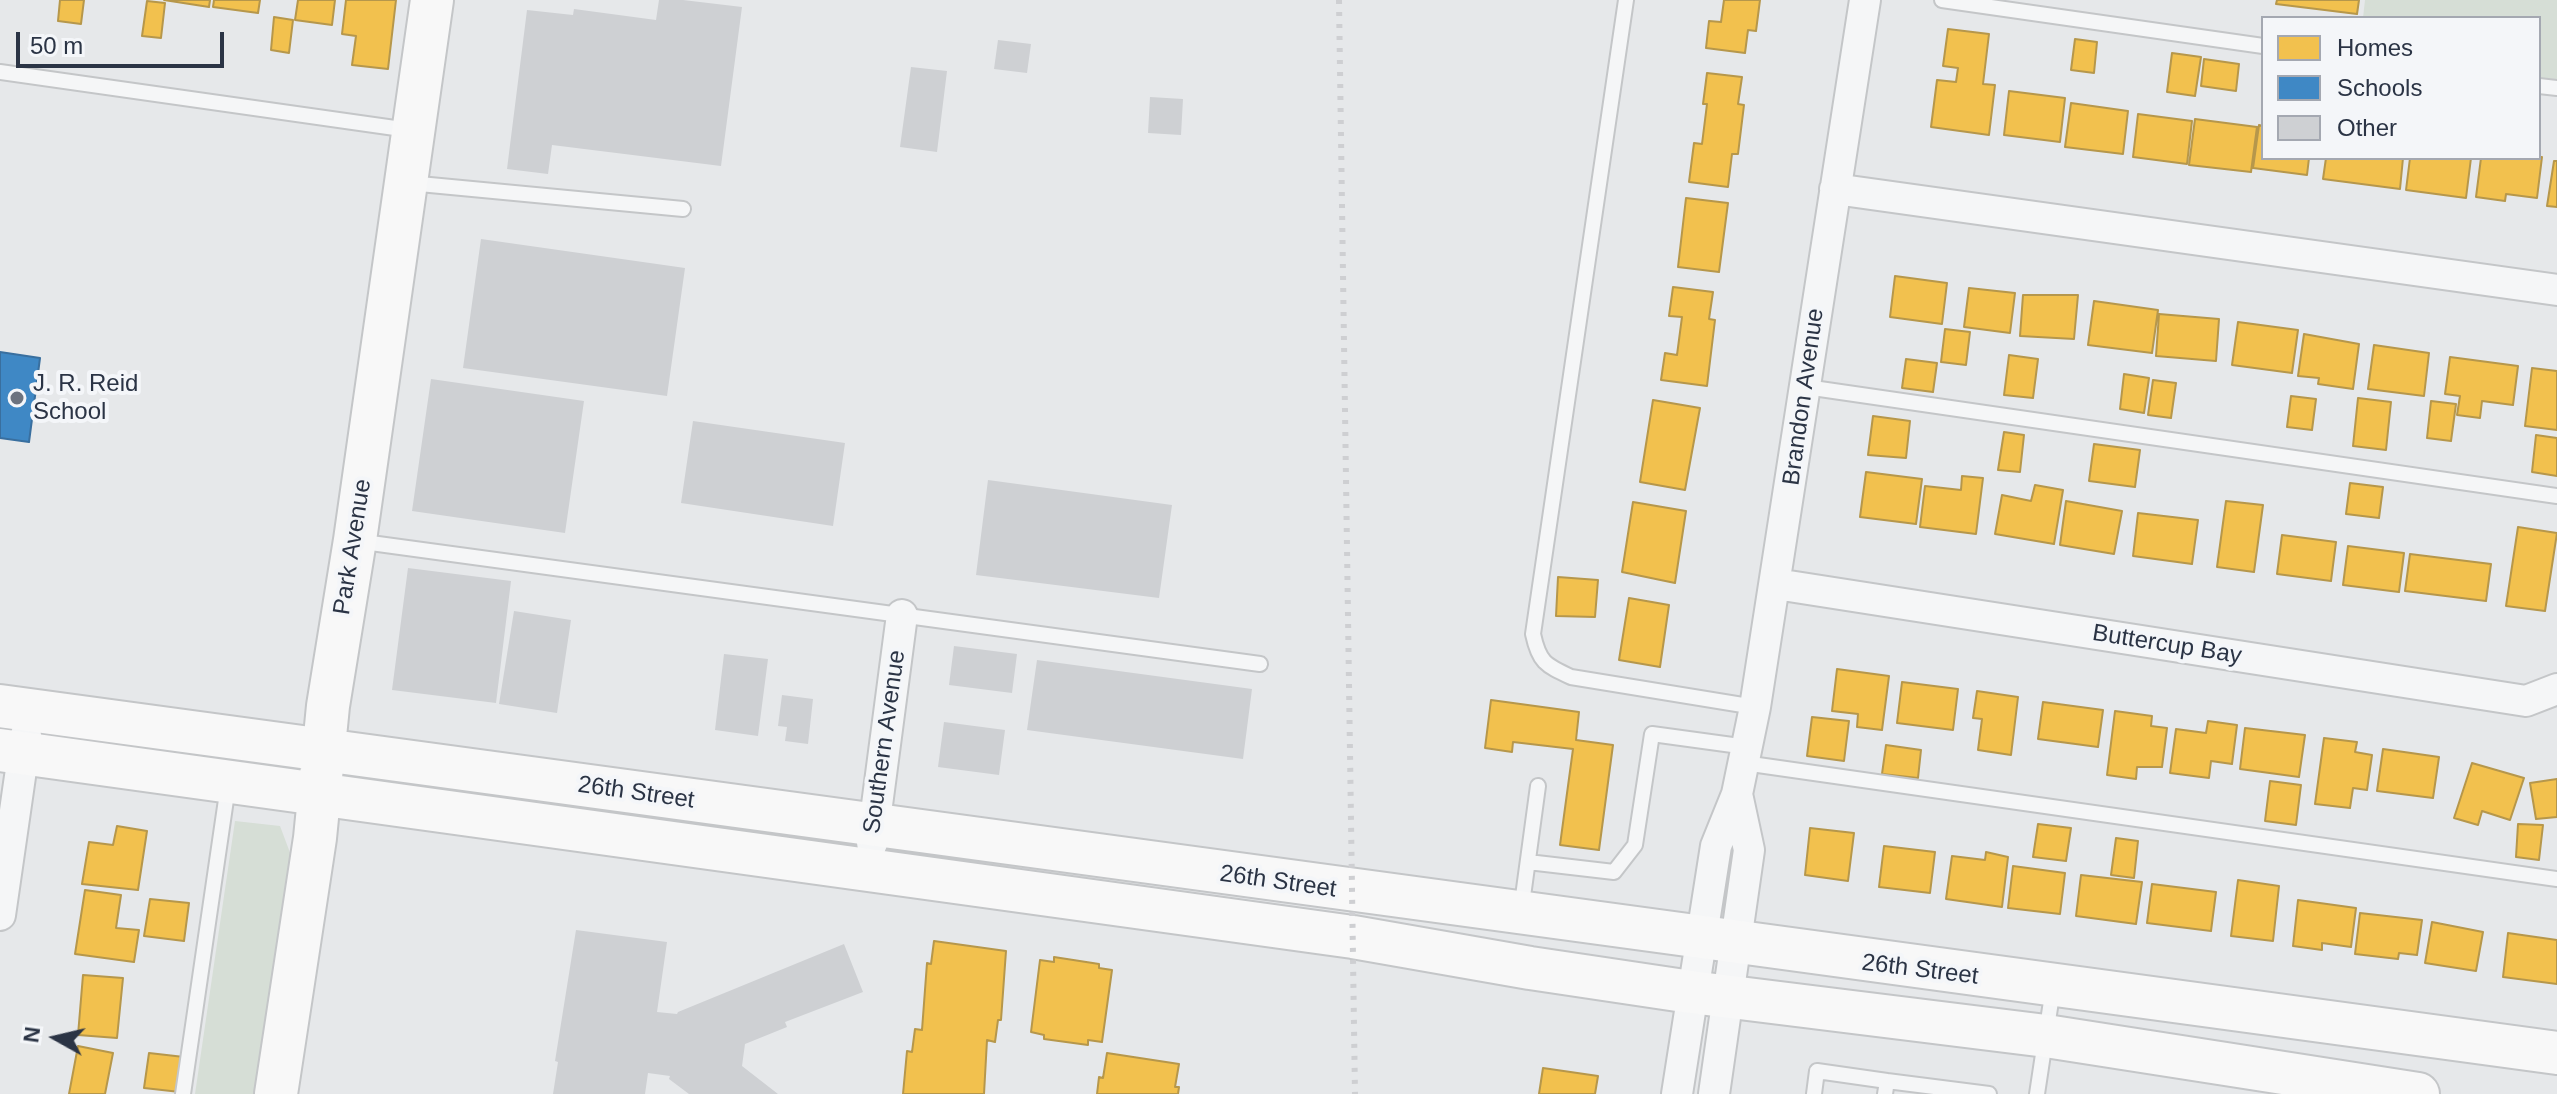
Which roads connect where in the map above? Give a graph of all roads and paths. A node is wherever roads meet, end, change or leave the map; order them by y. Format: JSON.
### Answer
{"nodes":[{"id":1,"x":432,"y":0,"type":"edge"},
{"id":2,"x":1626,"y":0,"type":"edge"},
{"id":3,"x":1865,"y":0,"type":"edge"},
{"id":4,"x":1942,"y":0,"type":"edge"},
{"id":5,"x":2261,"y":46,"type":"edge"},
{"id":6,"x":0,"y":72,"type":"edge"},
{"id":7,"x":413,"y":130,"type":"junction"},
{"id":8,"x":405,"y":183,"type":"junction"},
{"id":9,"x":1835,"y":189,"type":"junction"},
{"id":10,"x":683,"y":209,"type":"dead end"},
{"id":11,"x":2557,"y":290,"type":"edge"},
{"id":12,"x":1806,"y":387,"type":"junction"},
{"id":13,"x":2557,"y":496,"type":"edge"},
{"id":14,"x":355,"y":540,"type":"junction"},
{"id":15,"x":1776,"y":584,"type":"junction"},
{"id":16,"x":902,"y":615,"type":"junction"},
{"id":17,"x":1260,"y":664,"type":"dead end"},
{"id":18,"x":2557,"y":689,"type":"edge"},
{"id":19,"x":1755,"y":707,"type":"junction"},
{"id":20,"x":15,"y":708,"type":"edge"},
{"id":21,"x":323,"y":749,"type":"junction"},
{"id":22,"x":12,"y":752,"type":"edge"},
{"id":23,"x":1745,"y":755,"type":"junction"},
{"id":24,"x":229,"y":781,"type":"junction"},
{"id":25,"x":1538,"y":786,"type":"dead end"},
{"id":26,"x":319,"y":793,"type":"junction"},
{"id":27,"x":874,"y":826,"type":"junction"},
{"id":28,"x":1528,"y":862,"type":"junction"},
{"id":29,"x":868,"y":869,"type":"junction"},
{"id":30,"x":1212,"y":873,"type":"junction"},
{"id":31,"x":2557,"y":879,"type":"edge"},
{"id":32,"x":0,"y":915,"type":"edge"},
{"id":33,"x":1520,"y":915,"type":"junction"},
{"id":34,"x":1207,"y":919,"type":"junction"},
{"id":35,"x":1718,"y":943,"type":"junction"},
{"id":36,"x":2053,"y":987,"type":"junction"},
{"id":37,"x":1710,"y":994,"type":"junction"},
{"id":38,"x":2046,"y":1036,"type":"junction"},
{"id":39,"x":2557,"y":1053,"type":"edge"},
{"id":40,"x":1886,"y":1088,"type":"edge"},
{"id":41,"x":183,"y":1094,"type":"edge"},
{"id":42,"x":276,"y":1094,"type":"edge"},
{"id":43,"x":1677,"y":1094,"type":"edge"},
{"id":44,"x":1714,"y":1094,"type":"edge"},
{"id":45,"x":1814,"y":1094,"type":"edge"},
{"id":46,"x":1989,"y":1094,"type":"edge"},
{"id":47,"x":2037,"y":1094,"type":"edge"},
{"id":48,"x":2418,"y":1094,"type":"edge"}],
"edges":[{"from":1,"to":7,"type":"street","name":"Park Avenue"},
{"from":2,"to":19,"type":"lane"},
{"from":3,"to":9,"type":"street","name":"Brandon Avenue"},
{"from":4,"to":5,"type":"lane"},
{"from":6,"to":7,"type":"lane"},
{"from":7,"to":8,"type":"street","name":"Park Avenue"},
{"from":8,"to":10,"type":"lane"},
{"from":8,"to":14,"type":"street","name":"Park Avenue"},
{"from":9,"to":11,"type":"street"},
{"from":9,"to":12,"type":"street","name":"Brandon Avenue"},
{"from":12,"to":13,"type":"lane"},
{"from":12,"to":15,"type":"street","name":"Brandon Avenue"},
{"from":14,"to":16,"type":"lane"},
{"from":14,"to":21,"type":"street","name":"Park Avenue"},
{"from":15,"to":18,"type":"street","name":"Buttercup Bay"},
{"from":15,"to":19,"type":"street","name":"Brandon Avenue"},
{"from":16,"to":17,"type":"lane"},
{"from":16,"to":27,"type":"street","name":"Southern Avenue"},
{"from":19,"to":23,"type":"street","name":"Brandon Avenue"},
{"from":20,"to":21,"type":"street","name":"26th Street"},
{"from":20,"to":22,"type":"street"},
{"from":21,"to":26,"type":"street","name":"Park Avenue"},
{"from":21,"to":27,"type":"street","name":"26th Street"},
{"from":22,"to":24,"type":"street","name":"26th Street"},
{"from":22,"to":32,"type":"street"},
{"from":23,"to":28,"type":"lane"},
{"from":23,"to":31,"type":"lane"},
{"from":23,"to":35,"type":"street","name":"Brandon Avenue"},
{"from":24,"to":26,"type":"street","name":"26th Street"},
{"from":24,"to":41,"type":"lane"},
{"from":25,"to":28,"type":"lane"},
{"from":26,"to":29,"type":"street","name":"26th Street"},
{"from":26,"to":42,"type":"street","name":"Park Avenue"},
{"from":27,"to":29,"type":"street","name":"Southern Avenue"},
{"from":27,"to":30,"type":"street","name":"26th Street"},
{"from":28,"to":33,"type":"lane"},
{"from":29,"to":34,"type":"street","name":"26th Street"},
{"from":30,"to":33,"type":"street","name":"26th Street"},
{"from":30,"to":34,"type":"street"},
{"from":33,"to":35,"type":"street","name":"26th Street"},
{"from":34,"to":37,"type":"street","name":"26th Street"},
{"from":35,"to":36,"type":"street","name":"26th Street"},
{"from":35,"to":37,"type":"street","name":"Brandon Avenue"},
{"from":36,"to":38,"type":"lane"},
{"from":36,"to":39,"type":"street","name":"26th Street"},
{"from":37,"to":38,"type":"street","name":"26th Street"},
{"from":37,"to":43,"type":"street"},
{"from":37,"to":44,"type":"street"},
{"from":38,"to":47,"type":"lane"},
{"from":38,"to":48,"type":"street","name":"26th Street"},
{"from":40,"to":45,"type":"lane"},
{"from":40,"to":46,"type":"lane"}]}
